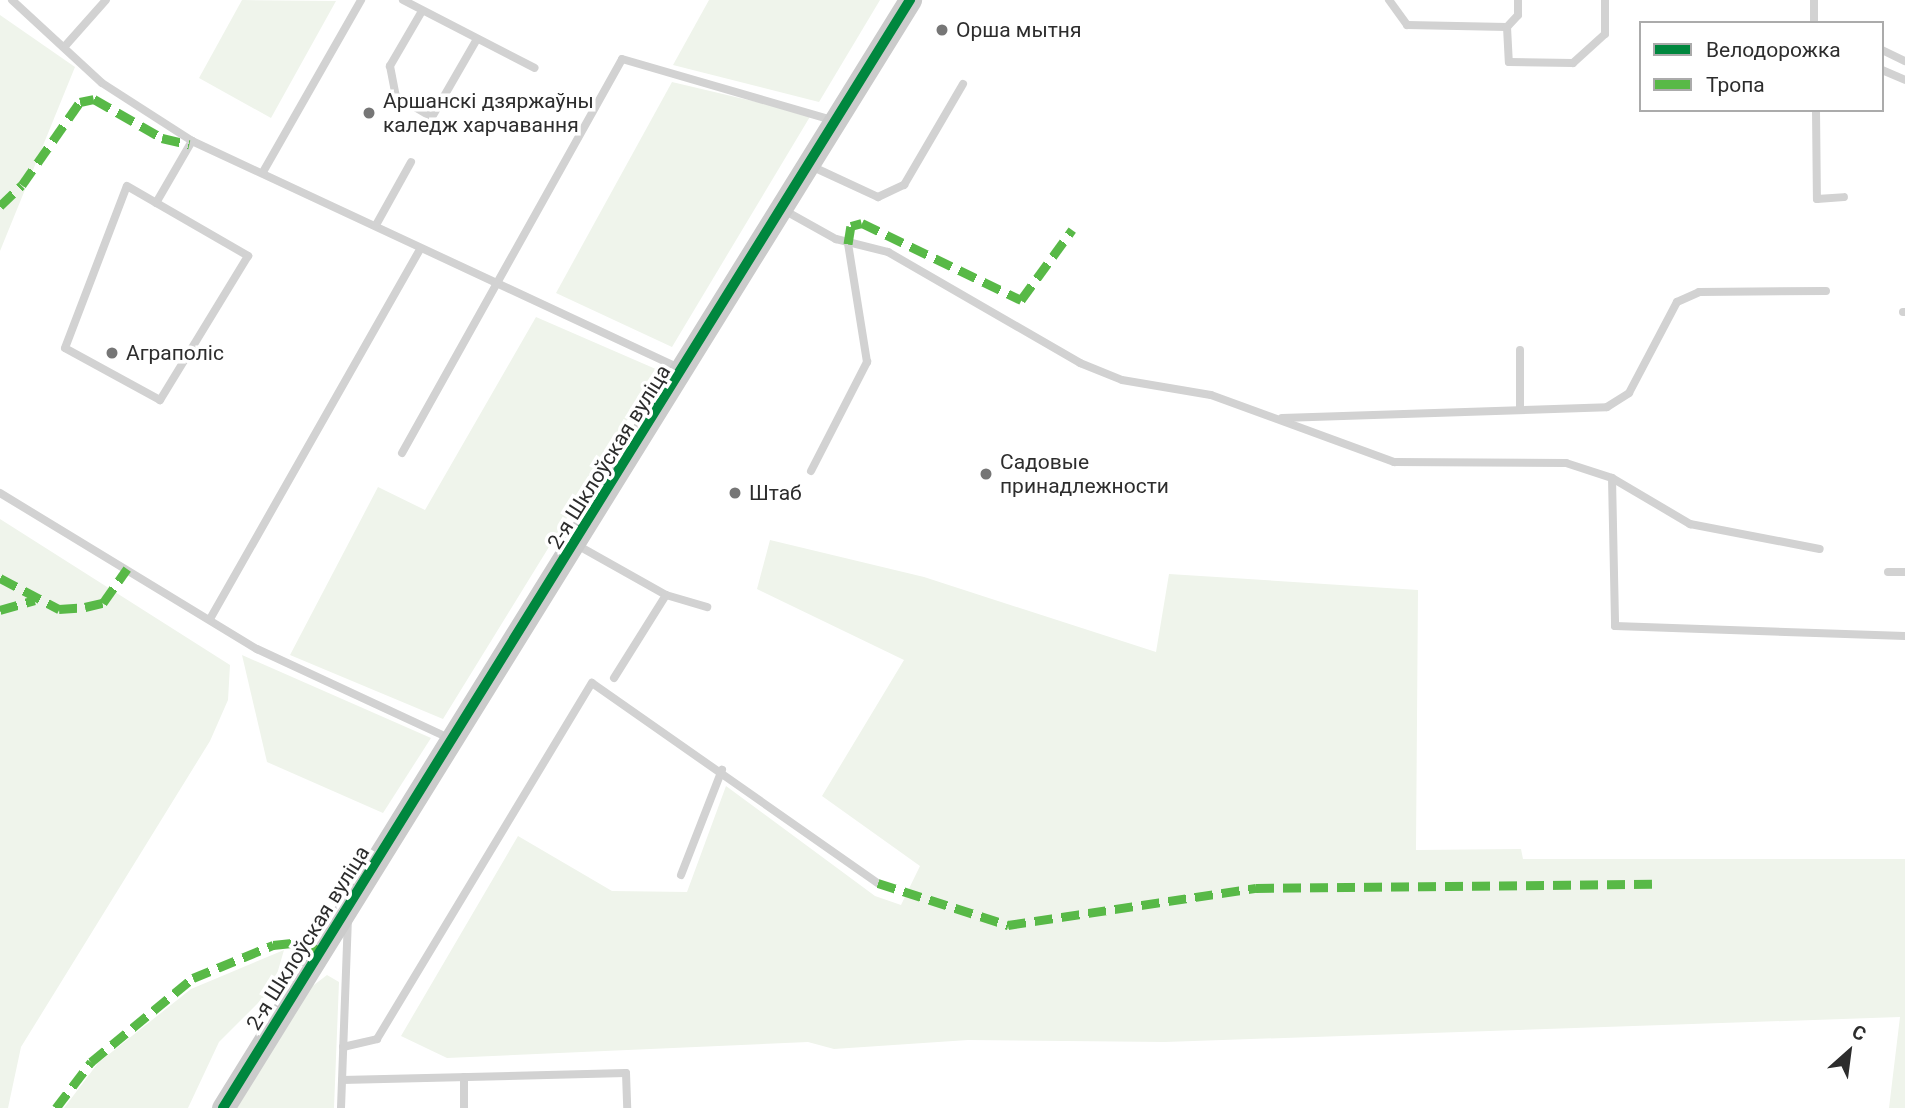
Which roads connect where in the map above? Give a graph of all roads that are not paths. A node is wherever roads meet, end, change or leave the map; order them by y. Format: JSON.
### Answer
{"nodes":[{"id":1,"x":12,"y":0,"type":"edge"},
{"id":2,"x":106,"y":0,"type":"edge"},
{"id":3,"x":361,"y":0,"type":"edge"},
{"id":4,"x":403,"y":0,"type":"edge"},
{"id":5,"x":910,"y":0,"type":"edge"},
{"id":6,"x":1389,"y":0,"type":"edge"},
{"id":7,"x":1518,"y":0,"type":"edge"},
{"id":8,"x":1605,"y":0,"type":"edge"},
{"id":9,"x":1814,"y":0,"type":"edge"},
{"id":10,"x":422,"y":11,"type":"junction"},
{"id":11,"x":1814,"y":21,"type":"edge"},
{"id":12,"x":1507,"y":27,"type":"junction"},
{"id":13,"x":477,"y":39,"type":"junction"},
{"id":14,"x":66,"y":45,"type":"junction"},
{"id":15,"x":1884,"y":51,"type":"edge"},
{"id":16,"x":1905,"y":61,"type":"edge"},
{"id":17,"x":535,"y":68,"type":"dead end"},
{"id":18,"x":1884,"y":71,"type":"edge"},
{"id":19,"x":1905,"y":80,"type":"edge"},
{"id":20,"x":963,"y":84,"type":"dead end"},
{"id":21,"x":1816,"y":112,"type":"edge"},
{"id":22,"x":835,"y":122,"type":"junction"},
{"id":23,"x":192,"y":141,"type":"junction"},
{"id":24,"x":411,"y":162,"type":"dead end"},
{"id":25,"x":809,"y":165,"type":"junction"},
{"id":26,"x":263,"y":172,"type":"junction"},
{"id":27,"x":1844,"y":197,"type":"dead end"},
{"id":28,"x":156,"y":203,"type":"junction"},
{"id":29,"x":782,"y":209,"type":"junction"},
{"id":30,"x":376,"y":225,"type":"junction"},
{"id":31,"x":848,"y":244,"type":"junction"},
{"id":32,"x":420,"y":249,"type":"junction"},
{"id":33,"x":494,"y":287,"type":"junction"},
{"id":34,"x":1826,"y":291,"type":"dead end"},
{"id":35,"x":1520,"y":351,"type":"dead end"},
{"id":36,"x":685,"y":371,"type":"junction"},
{"id":37,"x":1520,"y":409,"type":"junction"},
{"id":38,"x":1278,"y":418,"type":"junction"},
{"id":39,"x":402,"y":453,"type":"dead end"},
{"id":40,"x":811,"y":471,"type":"dead end"},
{"id":41,"x":1612,"y":478,"type":"junction"},
{"id":42,"x":0,"y":493,"type":"edge"},
{"id":43,"x":578,"y":545,"type":"junction"},
{"id":44,"x":1820,"y":549,"type":"dead end"},
{"id":45,"x":1888,"y":572,"type":"dead end"},
{"id":46,"x":1905,"y":572,"type":"edge"},
{"id":47,"x":666,"y":595,"type":"junction"},
{"id":48,"x":707,"y":607,"type":"dead end"},
{"id":49,"x":210,"y":619,"type":"junction"},
{"id":50,"x":1905,"y":636,"type":"edge"},
{"id":51,"x":614,"y":678,"type":"dead end"},
{"id":52,"x":454,"y":740,"type":"junction"},
{"id":53,"x":722,"y":769,"type":"junction"},
{"id":54,"x":681,"y":875,"type":"dead end"},
{"id":55,"x":878,"y":883,"type":"dead end"},
{"id":56,"x":348,"y":912,"type":"junction"},
{"id":57,"x":343,"y":1047,"type":"junction"},
{"id":58,"x":464,"y":1077,"type":"junction"},
{"id":59,"x":342,"y":1080,"type":"junction"},
{"id":60,"x":223,"y":1108,"type":"edge"},
{"id":61,"x":341,"y":1108,"type":"edge"},
{"id":62,"x":464,"y":1108,"type":"edge"},
{"id":63,"x":627,"y":1108,"type":"edge"}],
"edges":[{"from":1,"to":14,"type":"lane"},
{"from":2,"to":14,"type":"lane"},
{"from":3,"to":26,"type":"lane"},
{"from":4,"to":10,"type":"lane"},
{"from":5,"to":22,"type":"street","name":"2-я Шклоўская вуліца"},
{"from":6,"to":12,"type":"lane"},
{"from":7,"to":12,"type":"lane"},
{"from":8,"to":12,"type":"lane"},
{"from":9,"to":11,"type":"lane"},
{"from":10,"to":13,"type":"lane"},
{"from":10,"to":13,"type":"lane"},
{"from":13,"to":17,"type":"lane"},
{"from":14,"to":23,"type":"lane"},
{"from":15,"to":16,"type":"lane"},
{"from":18,"to":19,"type":"lane"},
{"from":20,"to":25,"type":"lane"},
{"from":21,"to":27,"type":"lane"},
{"from":22,"to":25,"type":"street","name":"2-я Шклоўская вуліца"},
{"from":22,"to":33,"type":"lane"},
{"from":23,"to":26,"type":"lane"},
{"from":23,"to":28,"type":"lane"},
{"from":24,"to":30,"type":"lane"},
{"from":25,"to":29,"type":"street","name":"2-я Шклоўская вуліца"},
{"from":26,"to":30,"type":"lane"},
{"from":28,"to":28,"type":"lane"},
{"from":29,"to":31,"type":"lane"},
{"from":29,"to":36,"type":"street","name":"2-я Шклоўская вуліца"},
{"from":30,"to":32,"type":"lane"},
{"from":31,"to":38,"type":"lane"},
{"from":31,"to":40,"type":"lane"},
{"from":32,"to":33,"type":"lane"},
{"from":32,"to":49,"type":"lane"},
{"from":33,"to":36,"type":"lane"},
{"from":33,"to":39,"type":"lane"},
{"from":34,"to":37,"type":"lane"},
{"from":35,"to":37,"type":"lane"},
{"from":36,"to":43,"type":"street","name":"2-я Шклоўская вуліца"},
{"from":37,"to":38,"type":"lane"},
{"from":38,"to":41,"type":"lane"},
{"from":41,"to":44,"type":"lane"},
{"from":41,"to":50,"type":"lane"},
{"from":42,"to":49,"type":"lane"},
{"from":43,"to":47,"type":"lane"},
{"from":43,"to":52,"type":"street","name":"2-я Шклоўская вуліца"},
{"from":45,"to":46,"type":"lane"},
{"from":47,"to":48,"type":"lane"},
{"from":47,"to":51,"type":"lane"},
{"from":49,"to":52,"type":"lane"},
{"from":52,"to":56,"type":"street","name":"2-я Шклоўская вуліца"},
{"from":53,"to":54,"type":"lane"},
{"from":53,"to":55,"type":"lane"},
{"from":53,"to":57,"type":"lane"},
{"from":56,"to":57,"type":"lane"},
{"from":56,"to":60,"type":"street","name":"2-я Шклоўская вуліца"},
{"from":57,"to":59,"type":"lane"},
{"from":58,"to":59,"type":"lane"},
{"from":58,"to":62,"type":"lane"},
{"from":58,"to":63,"type":"lane"},
{"from":59,"to":61,"type":"lane"}]}
